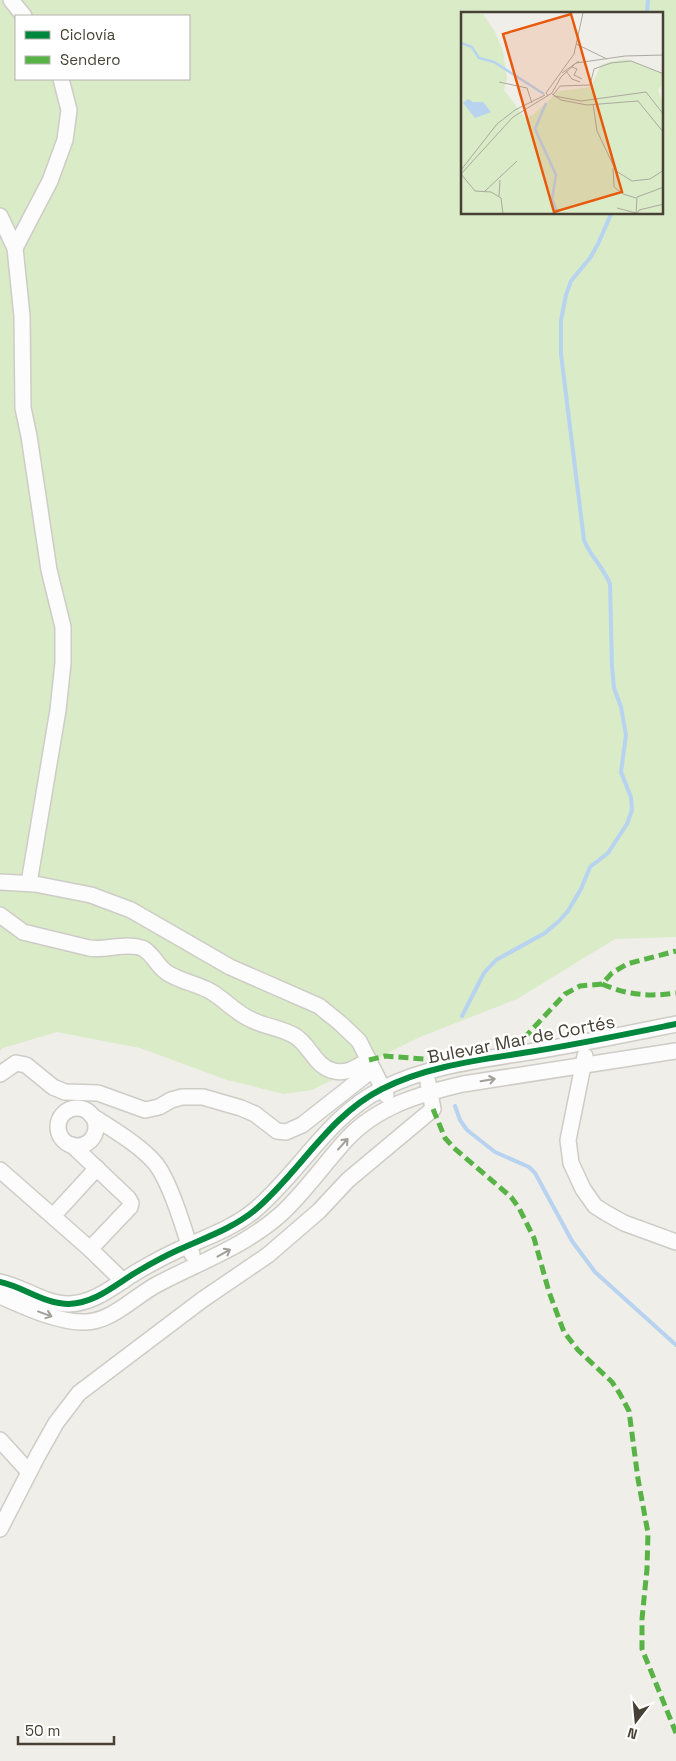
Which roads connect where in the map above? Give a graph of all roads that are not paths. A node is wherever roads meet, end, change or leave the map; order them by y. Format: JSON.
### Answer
{"nodes":[{"id":1,"x":11,"y":0,"type":"edge"},
{"id":2,"x":23,"y":15,"type":"edge"},
{"id":3,"x":60,"y":80,"type":"edge"},
{"id":4,"x":0,"y":216,"type":"edge"},
{"id":5,"x":15,"y":248,"type":"junction"},
{"id":6,"x":0,"y":882,"type":"edge"},
{"id":7,"x":29,"y":883,"type":"junction"},
{"id":8,"x":0,"y":915,"type":"edge"},
{"id":9,"x":676,"y":1024,"type":"edge"},
{"id":10,"x":586,"y":1042,"type":"junction"},
{"id":11,"x":676,"y":1051,"type":"edge"},
{"id":12,"x":371,"y":1065,"type":"junction"},
{"id":13,"x":584,"y":1065,"type":"junction"},
{"id":14,"x":426,"y":1071,"type":"junction"},
{"id":15,"x":0,"y":1074,"type":"edge"},
{"id":16,"x":382,"y":1089,"type":"junction"},
{"id":17,"x":429,"y":1092,"type":"junction"},
{"id":18,"x":393,"y":1105,"type":"junction"},
{"id":19,"x":91,"y":1115,"type":"junction"},
{"id":20,"x":91,"y":1139,"type":"junction"},
{"id":21,"x":128,"y":1141,"type":"junction"},
{"id":22,"x":72,"y":1145,"type":"junction"},
{"id":23,"x":97,"y":1168,"type":"junction"},
{"id":24,"x":0,"y":1170,"type":"edge"},
{"id":25,"x":53,"y":1216,"type":"junction"},
{"id":26,"x":676,"y":1242,"type":"edge"},
{"id":27,"x":190,"y":1246,"type":"junction"},
{"id":28,"x":90,"y":1249,"type":"junction"},
{"id":29,"x":196,"y":1267,"type":"junction"},
{"id":30,"x":124,"y":1280,"type":"junction"},
{"id":31,"x":0,"y":1282,"type":"edge"},
{"id":32,"x":0,"y":1296,"type":"edge"},
{"id":33,"x":76,"y":1303,"type":"junction"},
{"id":34,"x":75,"y":1322,"type":"junction"},
{"id":35,"x":0,"y":1440,"type":"edge"},
{"id":36,"x":29,"y":1472,"type":"junction"},
{"id":37,"x":0,"y":1528,"type":"edge"}],
"edges":[{"from":1,"to":2,"type":"street"},
{"from":3,"to":5,"type":"street"},
{"from":4,"to":5,"type":"street"},
{"from":5,"to":7,"type":"street"},
{"from":6,"to":7,"type":"street"},
{"from":7,"to":12,"type":"street"},
{"from":8,"to":12,"type":"street"},
{"from":9,"to":10,"type":"street","name":"Bulevar Mar de Cortés"},
{"from":10,"to":13,"type":"street"},
{"from":10,"to":14,"type":"street","name":"Bulevar Mar de Cortés"},
{"from":11,"to":13,"type":"street"},
{"from":12,"to":15,"type":"street"},
{"from":12,"to":16,"type":"street"},
{"from":17,"to":13,"type":"street","one_way":true},
{"from":13,"to":26,"type":"street"},
{"from":14,"to":16,"type":"street","name":"Bulevar Mar de Cortés"},
{"from":14,"to":17,"type":"street"},
{"from":16,"to":18,"type":"street"},
{"from":16,"to":27,"type":"street","name":"Bulevar Mar de Cortés"},
{"from":17,"to":18,"type":"street"},
{"from":17,"to":36,"type":"street"},
{"from":29,"to":18,"type":"street","one_way":true},
{"from":19,"to":20,"type":"street"},
{"from":19,"to":21,"type":"street"},
{"from":19,"to":22,"type":"street"},
{"from":20,"to":21,"type":"street"},
{"from":20,"to":22,"type":"street"},
{"from":21,"to":27,"type":"street"},
{"from":22,"to":23,"type":"street"},
{"from":23,"to":25,"type":"street"},
{"from":23,"to":28,"type":"street"},
{"from":24,"to":25,"type":"street"},
{"from":25,"to":28,"type":"street"},
{"from":27,"to":29,"type":"street"},
{"from":27,"to":30,"type":"street","name":"Bulevar Mar de Cortés"},
{"from":28,"to":30,"type":"street"},
{"from":29,"to":34,"type":"street"},
{"from":30,"to":33,"type":"street","name":"Bulevar Mar de Cortés"},
{"from":31,"to":33,"type":"street","name":"Bulevar Mar de Cortés"},
{"from":32,"to":34,"type":"street","one_way":true},
{"from":33,"to":34,"type":"street"},
{"from":35,"to":36,"type":"street"},
{"from":36,"to":37,"type":"street"}]}
